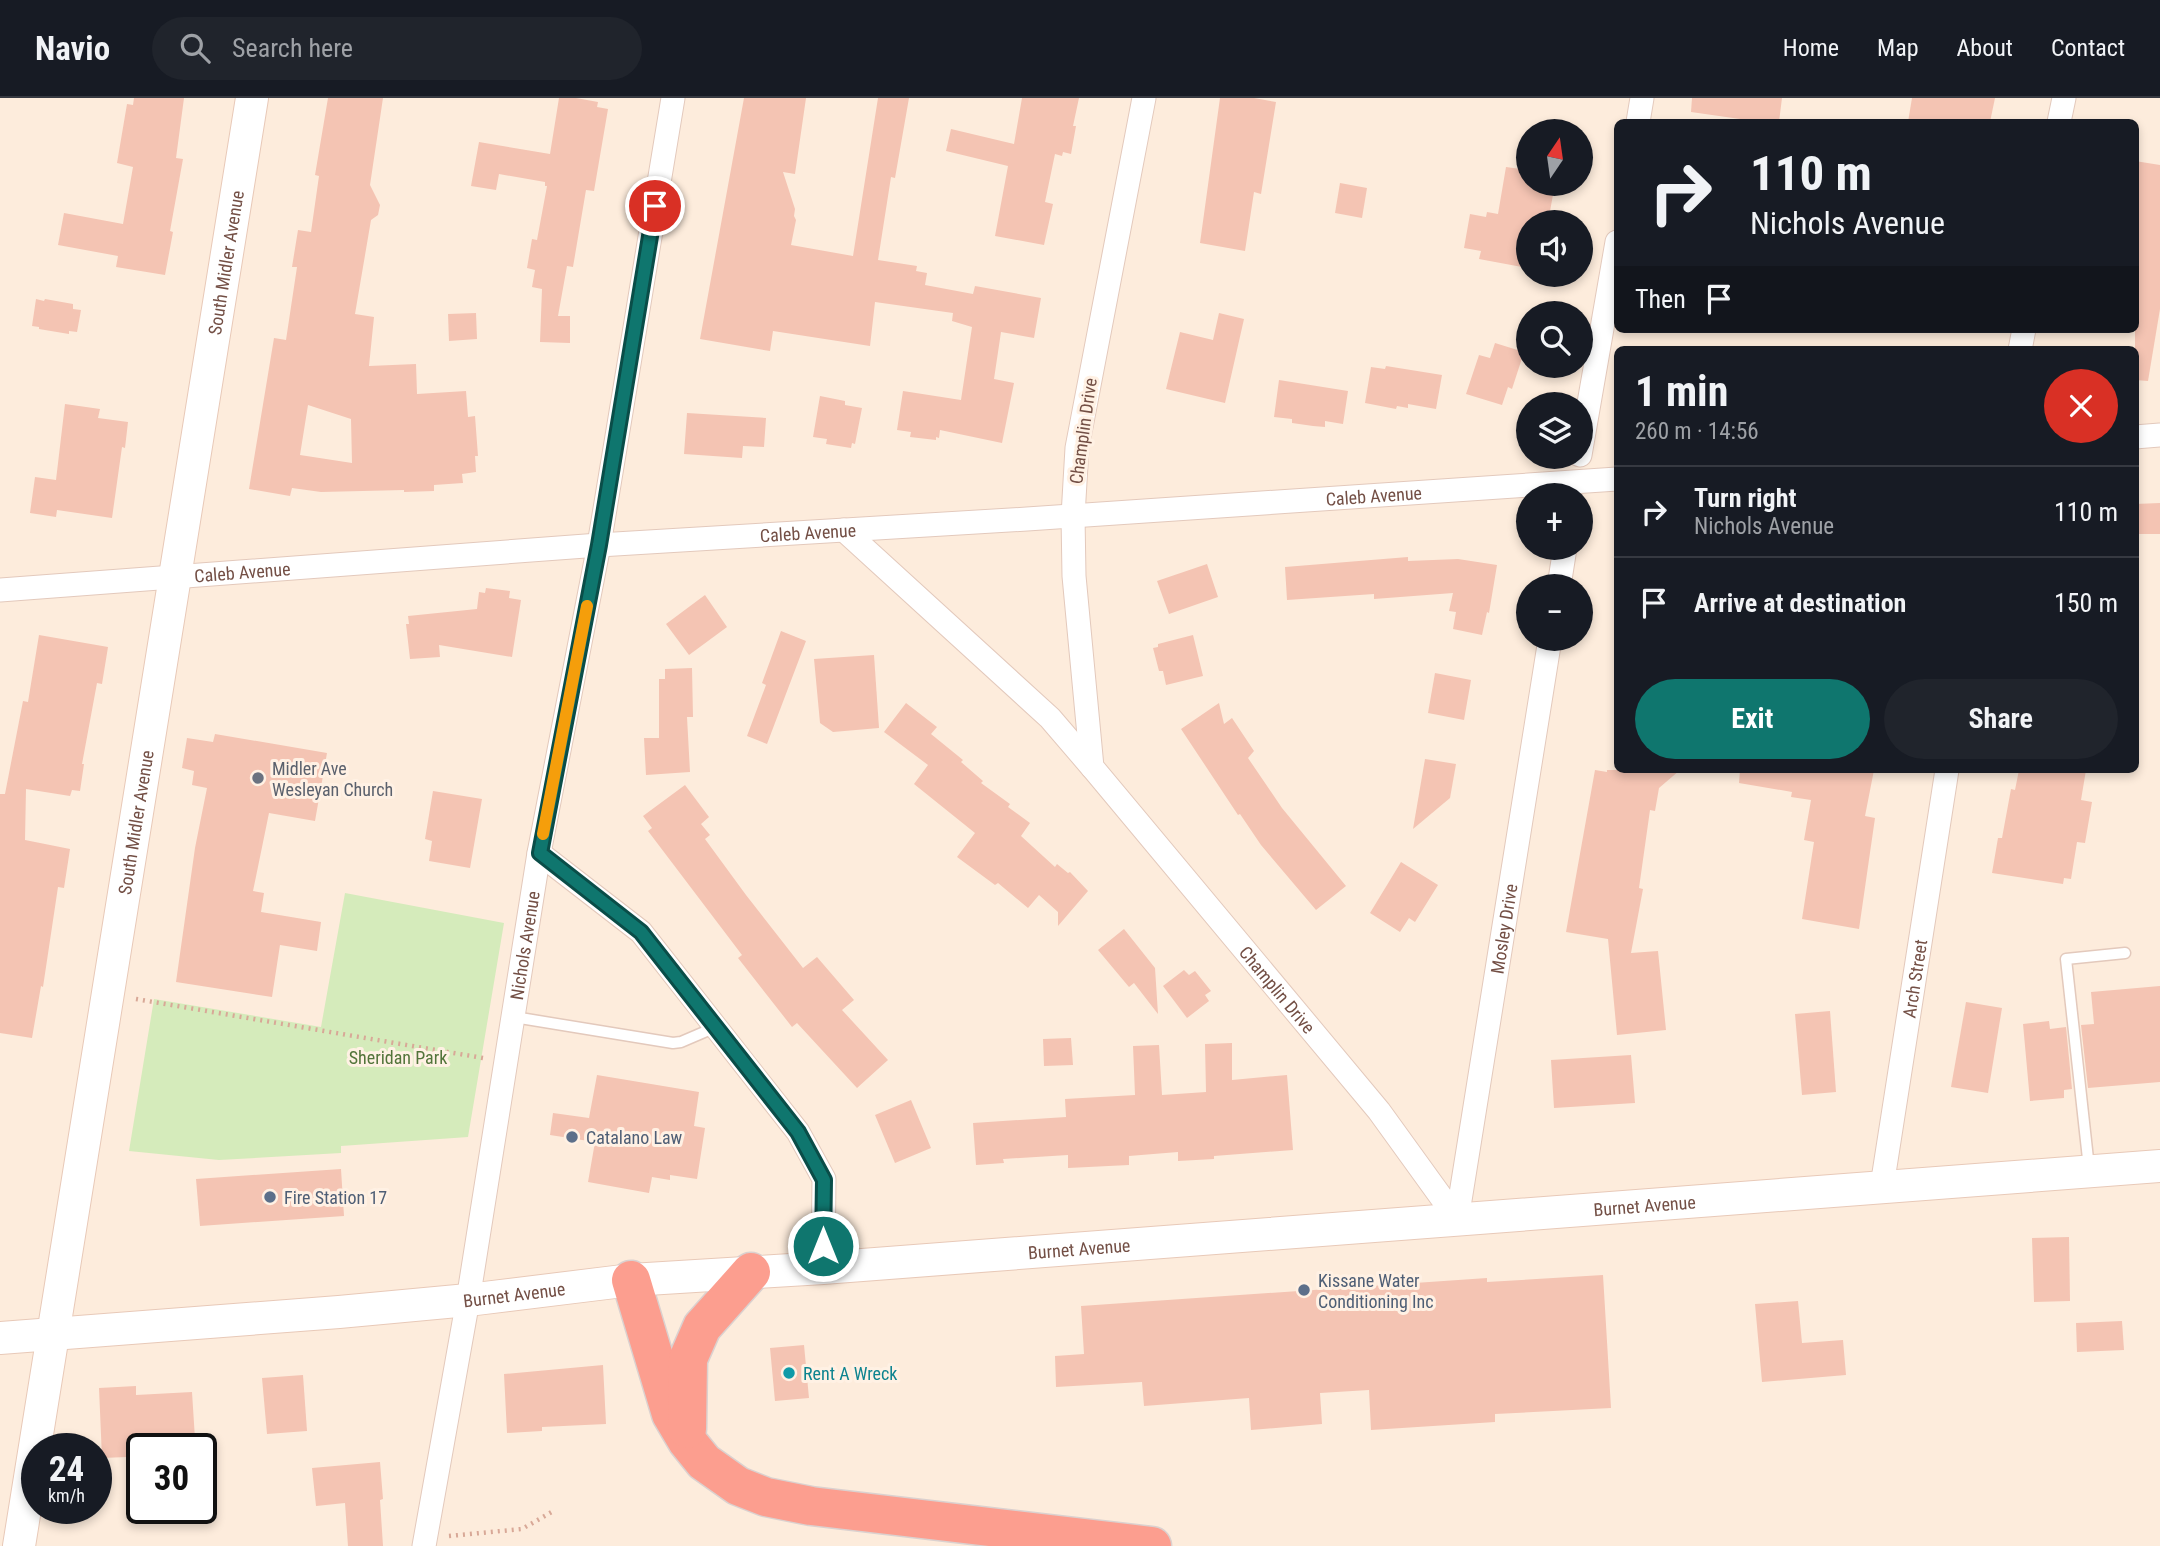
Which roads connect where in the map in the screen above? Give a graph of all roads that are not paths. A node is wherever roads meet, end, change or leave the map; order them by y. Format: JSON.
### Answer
{"nodes":[{"id":1,"x":252,"y":98,"type":"edge"},
{"id":2,"x":673,"y":98,"type":"edge"},
{"id":3,"x":1144,"y":98,"type":"edge"},
{"id":4,"x":1642,"y":98,"type":"edge"},
{"id":5,"x":2064,"y":98,"type":"edge"},
{"id":6,"x":1638,"y":119,"type":"edge"},
{"id":7,"x":2060,"y":119,"type":"edge"},
{"id":8,"x":1614,"y":259,"type":"edge"},
{"id":9,"x":1591,"y":392,"type":"edge"},
{"id":10,"x":2160,"y":435,"type":"edge"},
{"id":11,"x":2139,"y":437,"type":"edge"},
{"id":12,"x":1614,"y":479,"type":"edge"},
{"id":13,"x":1593,"y":484,"type":"edge"},
{"id":14,"x":1516,"y":492,"type":"edge"},
{"id":15,"x":1073,"y":516,"type":"junction"},
{"id":16,"x":845,"y":530,"type":"junction"},
{"id":17,"x":599,"y":545,"type":"junction"},
{"id":18,"x":175,"y":577,"type":"junction"},
{"id":19,"x":0,"y":590,"type":"edge"},
{"id":20,"x":1548,"y":651,"type":"edge"},
{"id":21,"x":1092,"y":767,"type":"junction"},
{"id":22,"x":1947,"y":773,"type":"edge"},
{"id":23,"x":540,"y":853,"type":"junction"},
{"id":24,"x":2125,"y":953,"type":"dead end"},
{"id":25,"x":514,"y":1017,"type":"junction"},
{"id":26,"x":716,"y":1027,"type":"junction"},
{"id":27,"x":2160,"y":1166,"type":"edge"},
{"id":28,"x":2090,"y":1171,"type":"junction"},
{"id":29,"x":1882,"y":1186,"type":"junction"},
{"id":30,"x":1457,"y":1219,"type":"junction"},
{"id":31,"x":823,"y":1268,"type":"junction"},
{"id":32,"x":751,"y":1272,"type":"junction"},
{"id":33,"x":631,"y":1280,"type":"junction"},
{"id":34,"x":468,"y":1300,"type":"junction"},
{"id":35,"x":52,"y":1334,"type":"junction"},
{"id":36,"x":0,"y":1338,"type":"edge"},
{"id":37,"x":687,"y":1441,"type":"junction"},
{"id":38,"x":425,"y":1542,"type":"edge"},
{"id":39,"x":19,"y":1546,"type":"edge"},
{"id":40,"x":1152,"y":1546,"type":"edge"}],
"edges":[{"from":1,"to":18,"type":"main road","name":"South Midler Avenue"},
{"from":2,"to":17,"type":"street","name":"Nichols Avenue"},
{"from":3,"to":15,"type":"street","name":"Champlin Drive"},
{"from":4,"to":6,"type":"street"},
{"from":5,"to":7,"type":"street"},
{"from":8,"to":9,"type":"street"},
{"from":10,"to":11,"type":"street"},
{"from":12,"to":13,"type":"street","name":"Caleb Avenue"},
{"from":14,"to":15,"type":"street","name":"Caleb Avenue"},
{"from":15,"to":16,"type":"street","name":"Caleb Avenue"},
{"from":15,"to":21,"type":"street","name":"Champlin Drive"},
{"from":16,"to":17,"type":"street","name":"Caleb Avenue"},
{"from":16,"to":21,"type":"street","name":"Champlin Drive"},
{"from":17,"to":18,"type":"street","name":"Caleb Avenue"},
{"from":17,"to":23,"type":"street","name":"Nichols Avenue"},
{"from":18,"to":19,"type":"street","name":"Caleb Avenue"},
{"from":18,"to":35,"type":"main road","name":"South Midler Avenue"},
{"from":20,"to":30,"type":"street","name":"Mosley Drive"},
{"from":21,"to":30,"type":"street","name":"Champlin Drive"},
{"from":22,"to":29,"type":"street","name":"Arch Street"},
{"from":23,"to":25,"type":"street","name":"Nichols Avenue"},
{"from":23,"to":26,"type":"street"},
{"from":24,"to":28,"type":"lane"},
{"from":25,"to":26,"type":"lane"},
{"from":25,"to":34,"type":"street","name":"Nichols Avenue"},
{"from":26,"to":31,"type":"street"},
{"from":27,"to":28,"type":"main road","name":"Burnet Avenue"},
{"from":28,"to":29,"type":"main road","name":"Burnet Avenue"},
{"from":29,"to":30,"type":"main road","name":"Burnet Avenue"},
{"from":30,"to":31,"type":"main road","name":"Burnet Avenue"},
{"from":31,"to":32,"type":"main road","name":"Burnet Avenue"},
{"from":32,"to":33,"type":"main road","name":"Burnet Avenue"},
{"from":32,"to":37,"type":"highway"},
{"from":33,"to":34,"type":"main road","name":"Burnet Avenue"},
{"from":33,"to":37,"type":"highway"},
{"from":34,"to":35,"type":"main road","name":"Burnet Avenue"},
{"from":34,"to":38,"type":"street","name":"Nichols Avenue"},
{"from":35,"to":36,"type":"main road","name":"Burnet Avenue"},
{"from":35,"to":39,"type":"main road","name":"South Midler Avenue"},
{"from":37,"to":40,"type":"highway"}]}
